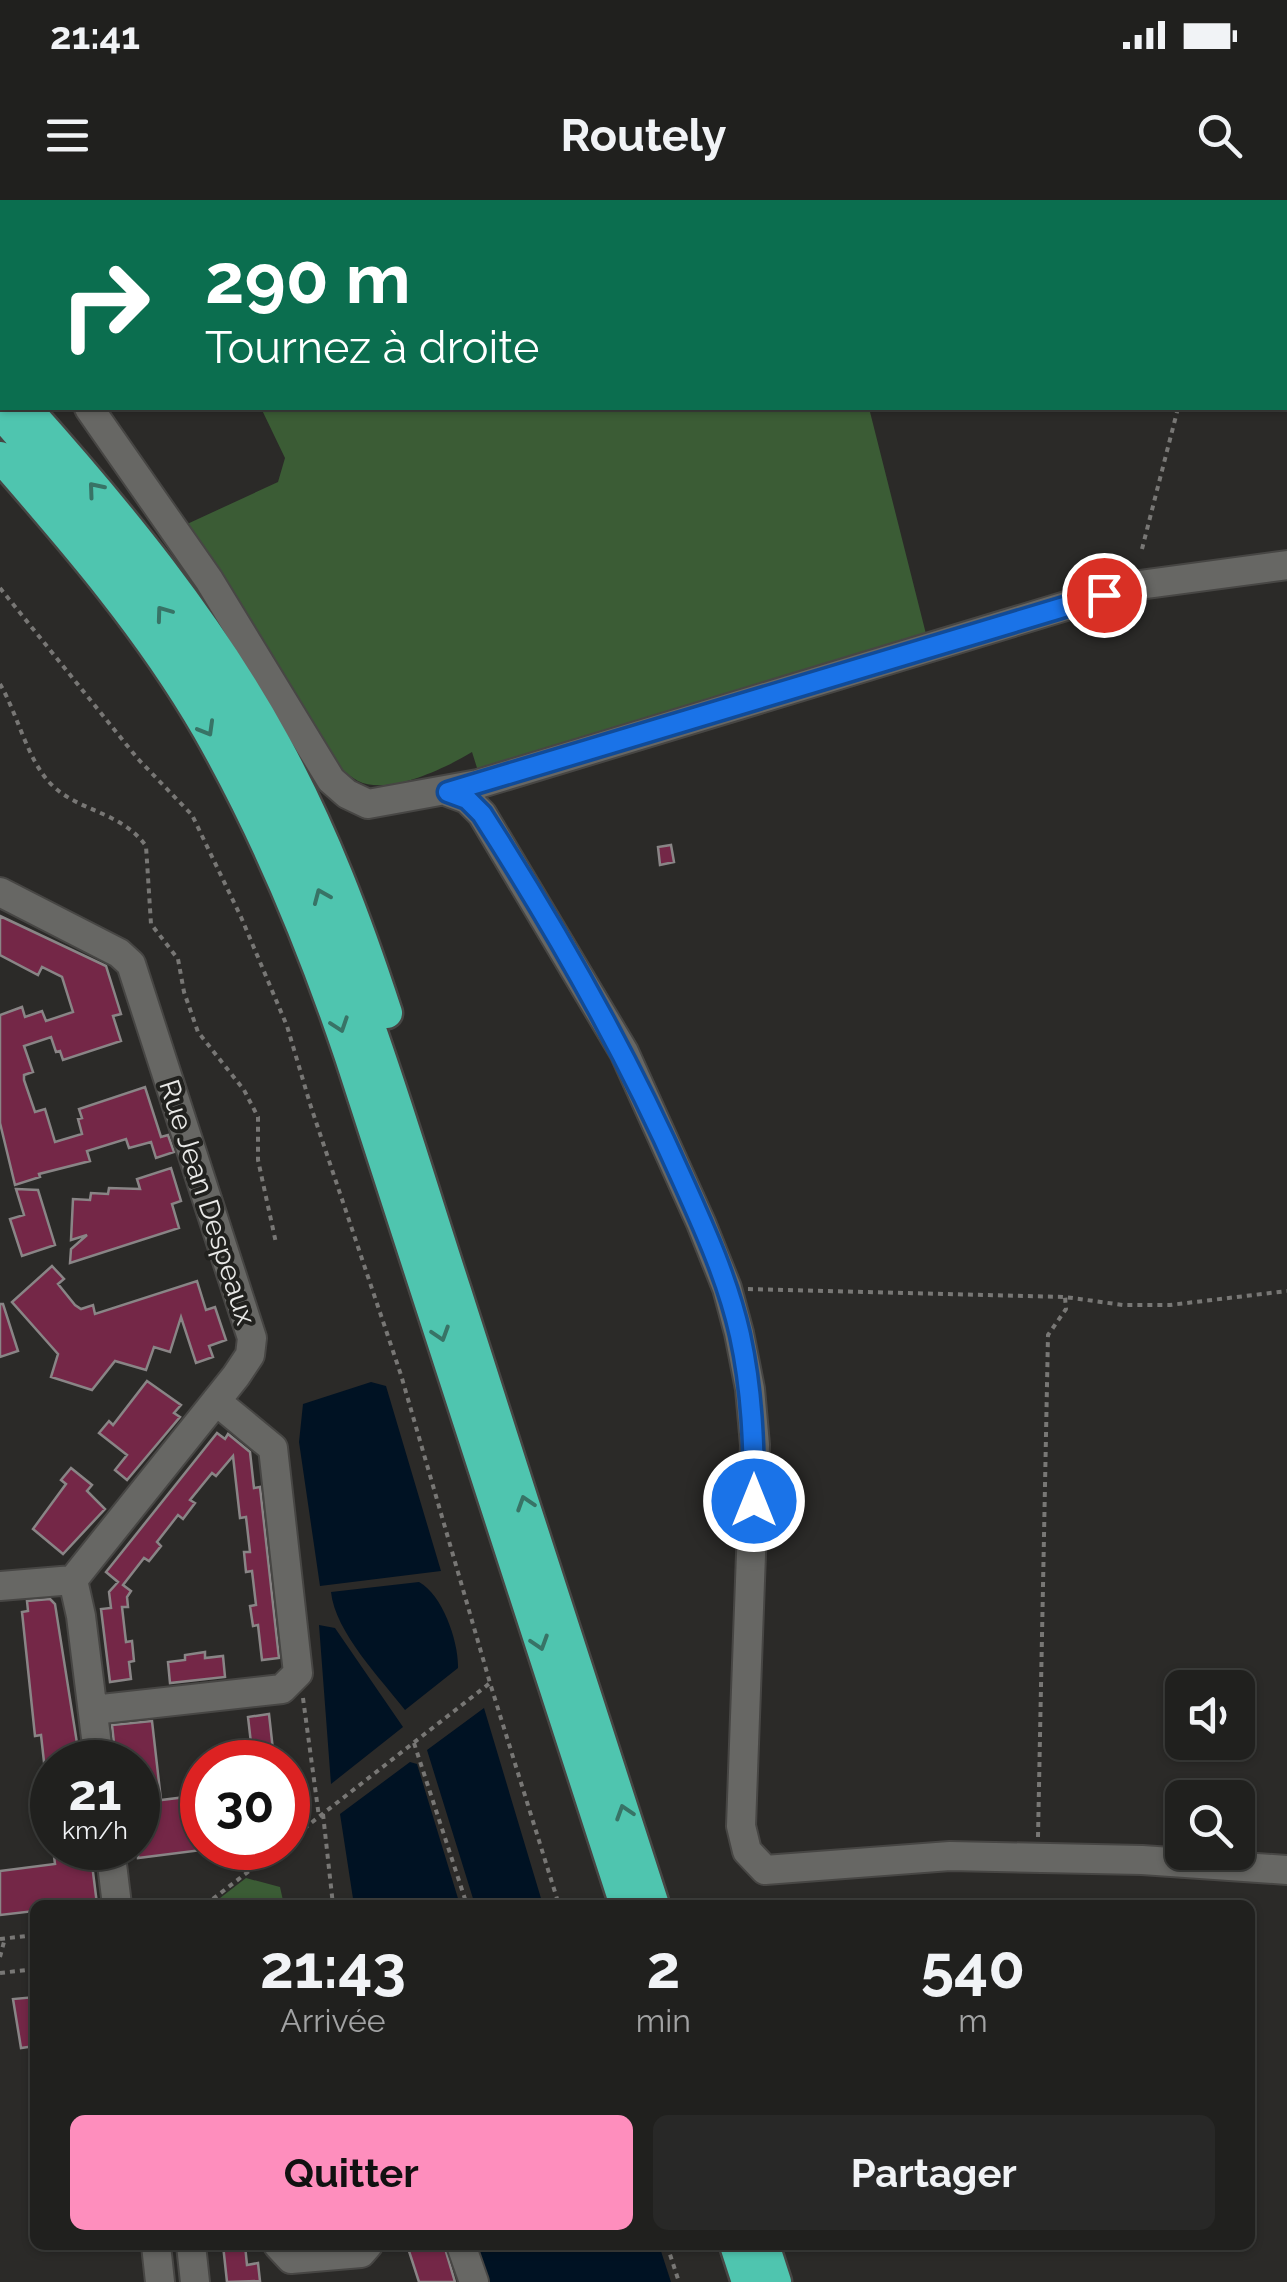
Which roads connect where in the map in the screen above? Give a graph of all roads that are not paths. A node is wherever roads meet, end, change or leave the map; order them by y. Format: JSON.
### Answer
{"nodes":[{"id":1,"x":28,"y":410,"type":"edge"},
{"id":2,"x":91,"y":410,"type":"edge"},
{"id":3,"x":0,"y":413,"type":"edge"},
{"id":4,"x":0,"y":457,"type":"edge"},
{"id":5,"x":0,"y":477,"type":"edge"},
{"id":6,"x":1287,"y":565,"type":"edge"},
{"id":7,"x":134,"y":619,"type":"junction"},
{"id":8,"x":448,"y":792,"type":"junction"},
{"id":9,"x":0,"y":892,"type":"edge"},
{"id":10,"x":459,"y":1302,"type":"junction"},
{"id":11,"x":216,"y":1401,"type":"junction"},
{"id":12,"x":73,"y":1580,"type":"junction"},
{"id":13,"x":0,"y":1586,"type":"edge"},
{"id":14,"x":92,"y":1710,"type":"junction"},
{"id":15,"x":96,"y":1740,"type":"edge"},
{"id":16,"x":113,"y":1870,"type":"edge"},
{"id":17,"x":1287,"y":1870,"type":"edge"},
{"id":18,"x":117,"y":1900,"type":"edge"},
{"id":19,"x":623,"y":1900,"type":"edge"},
{"id":20,"x":652,"y":1900,"type":"edge"},
{"id":21,"x":157,"y":2250,"type":"edge"},
{"id":22,"x":192,"y":2250,"type":"edge"},
{"id":23,"x":283,"y":2250,"type":"edge"},
{"id":24,"x":364,"y":2250,"type":"edge"},
{"id":25,"x":463,"y":2250,"type":"edge"},
{"id":26,"x":737,"y":2250,"type":"edge"},
{"id":27,"x":766,"y":2250,"type":"edge"},
{"id":28,"x":160,"y":2282,"type":"edge"},
{"id":29,"x":195,"y":2282,"type":"edge"},
{"id":30,"x":474,"y":2282,"type":"edge"},
{"id":31,"x":747,"y":2282,"type":"edge"},
{"id":32,"x":776,"y":2282,"type":"edge"}],
"edges":[{"from":10,"to":1,"type":"highway","one_way":true},
{"from":2,"to":8,"type":"street"},
{"from":10,"to":3,"type":"highway","one_way":true},
{"from":4,"to":7,"type":"highway"},
{"from":5,"to":7,"type":"highway"},
{"from":6,"to":8,"type":"street"},
{"from":7,"to":19,"type":"highway","one_way":true},
{"from":8,"to":17,"type":"street"},
{"from":9,"to":11,"type":"street","name":"Rue Jean Despeaux"},
{"from":20,"to":10,"type":"highway","one_way":true},
{"from":11,"to":12,"type":"street","name":"Rue Jean Despeaux"},
{"from":11,"to":14,"type":"street"},
{"from":12,"to":13,"type":"street"},
{"from":12,"to":14,"type":"street"},
{"from":14,"to":15,"type":"street"},
{"from":16,"to":18,"type":"street"},
{"from":21,"to":28,"type":"street"},
{"from":22,"to":29,"type":"street"},
{"from":23,"to":24,"type":"street"},
{"from":25,"to":30,"type":"street"},
{"from":26,"to":31,"type":"highway"},
{"from":27,"to":32,"type":"highway"}]}
